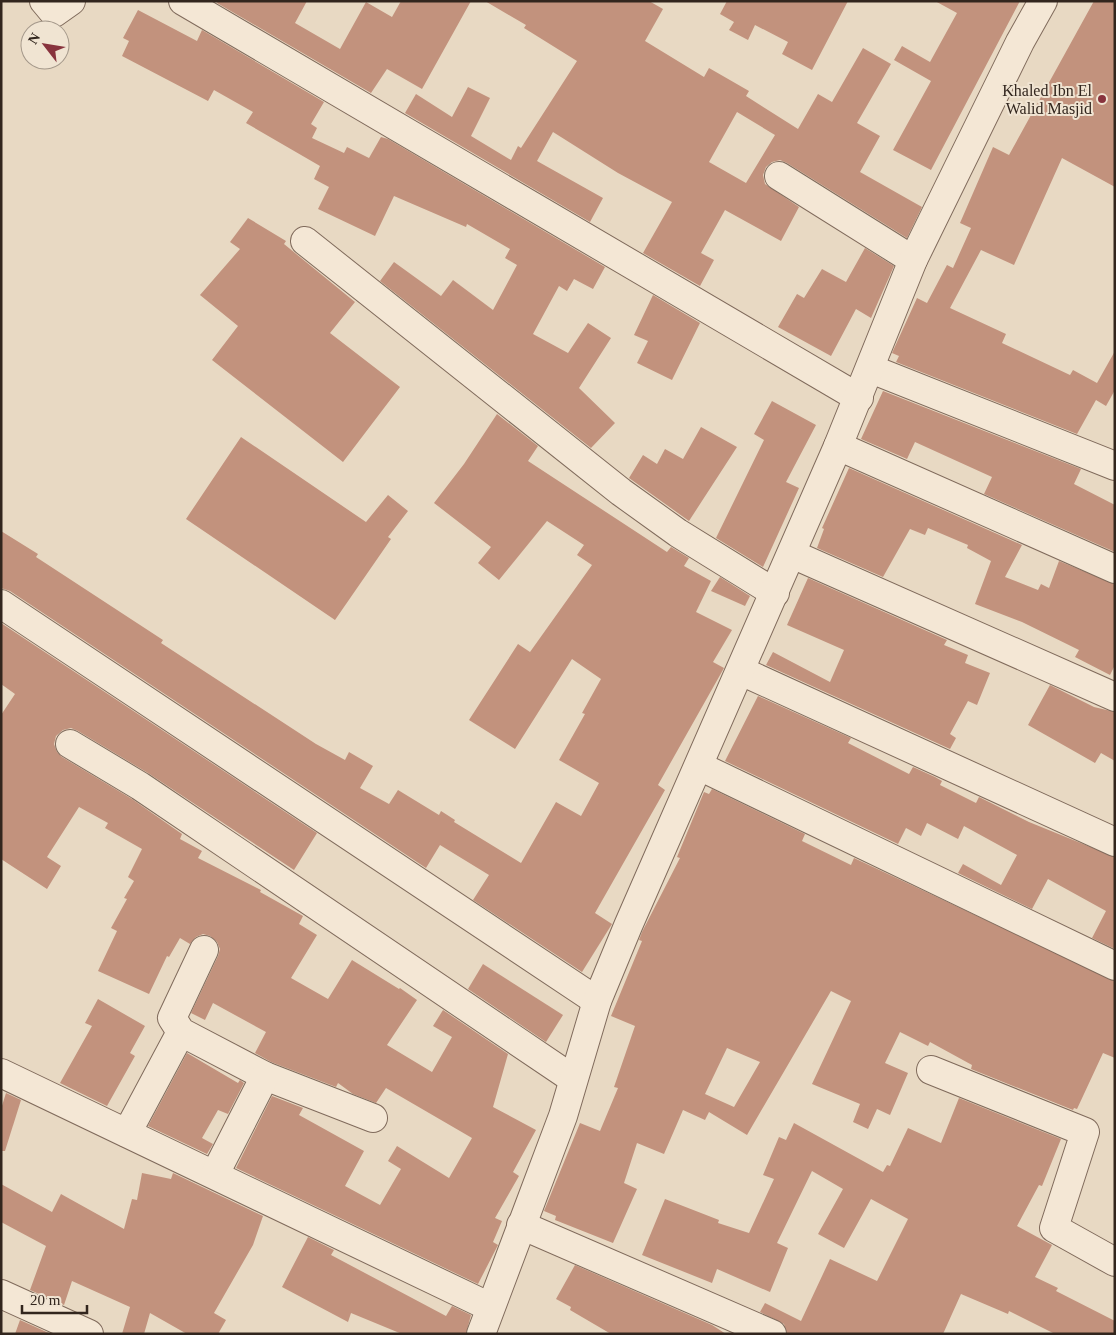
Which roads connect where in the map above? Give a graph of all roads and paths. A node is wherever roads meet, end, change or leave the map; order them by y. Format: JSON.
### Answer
{"nodes":[{"id":1,"x":44,"y":1,"type":"edge"},
{"id":2,"x":72,"y":1,"type":"edge"},
{"id":3,"x":183,"y":1,"type":"edge"},
{"id":4,"x":1043,"y":1,"type":"edge"},
{"id":5,"x":779,"y":176,"type":"dead end"},
{"id":6,"x":305,"y":241,"type":"dead end"},
{"id":7,"x":913,"y":260,"type":"junction"},
{"id":8,"x":870,"y":369,"type":"junction"},
{"id":9,"x":858,"y":398,"type":"junction"},
{"id":10,"x":838,"y":446,"type":"junction"},
{"id":11,"x":1115,"y":466,"type":"edge"},
{"id":12,"x":792,"y":554,"type":"junction"},
{"id":13,"x":1115,"y":569,"type":"edge"},
{"id":14,"x":775,"y":593,"type":"junction"},
{"id":15,"x":1,"y":604,"type":"edge"},
{"id":16,"x":741,"y":670,"type":"junction"},
{"id":17,"x":1115,"y":697,"type":"edge"},
{"id":18,"x":70,"y":744,"type":"dead end"},
{"id":19,"x":699,"y":766,"type":"junction"},
{"id":20,"x":1115,"y":842,"type":"edge"},
{"id":21,"x":204,"y":950,"type":"dead end"},
{"id":22,"x":1115,"y":966,"type":"edge"},
{"id":23,"x":598,"y":1001,"type":"junction"},
{"id":24,"x":181,"y":1032,"type":"junction"},
{"id":25,"x":931,"y":1070,"type":"dead end"},
{"id":26,"x":1,"y":1073,"type":"edge"},
{"id":27,"x":265,"y":1076,"type":"junction"},
{"id":28,"x":573,"y":1079,"type":"junction"},
{"id":29,"x":373,"y":1118,"type":"dead end"},
{"id":30,"x":127,"y":1133,"type":"junction"},
{"id":31,"x":215,"y":1174,"type":"junction"},
{"id":32,"x":521,"y":1225,"type":"junction"},
{"id":33,"x":1115,"y":1262,"type":"edge"},
{"id":34,"x":1,"y":1294,"type":"edge"},
{"id":35,"x":490,"y":1307,"type":"junction"},
{"id":36,"x":90,"y":1334,"type":"edge"},
{"id":37,"x":481,"y":1334,"type":"edge"},
{"id":38,"x":772,"y":1334,"type":"edge"}],
"edges":[{"from":1,"to":2,"type":"street"},
{"from":3,"to":9,"type":"street"},
{"from":4,"to":7,"type":"street"},
{"from":5,"to":7,"type":"street"},
{"from":6,"to":14,"type":"street"},
{"from":7,"to":8,"type":"street"},
{"from":8,"to":9,"type":"street"},
{"from":8,"to":11,"type":"street"},
{"from":9,"to":10,"type":"street"},
{"from":10,"to":12,"type":"street"},
{"from":10,"to":13,"type":"street"},
{"from":12,"to":14,"type":"street"},
{"from":12,"to":17,"type":"street"},
{"from":14,"to":16,"type":"street"},
{"from":15,"to":23,"type":"street"},
{"from":16,"to":19,"type":"street"},
{"from":16,"to":20,"type":"street"},
{"from":18,"to":28,"type":"street"},
{"from":19,"to":22,"type":"street"},
{"from":19,"to":23,"type":"street"},
{"from":21,"to":24,"type":"street"},
{"from":23,"to":28,"type":"street"},
{"from":24,"to":27,"type":"street"},
{"from":24,"to":30,"type":"street"},
{"from":25,"to":33,"type":"street"},
{"from":26,"to":30,"type":"street"},
{"from":27,"to":29,"type":"street"},
{"from":27,"to":31,"type":"street"},
{"from":28,"to":32,"type":"street"},
{"from":30,"to":31,"type":"street"},
{"from":31,"to":35,"type":"street"},
{"from":32,"to":35,"type":"street"},
{"from":32,"to":38,"type":"street"},
{"from":34,"to":36,"type":"street"},
{"from":35,"to":37,"type":"street"}]}
